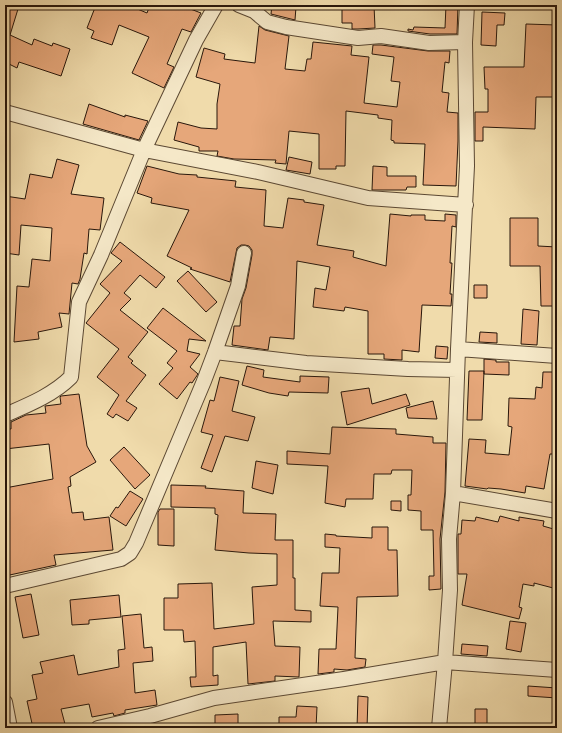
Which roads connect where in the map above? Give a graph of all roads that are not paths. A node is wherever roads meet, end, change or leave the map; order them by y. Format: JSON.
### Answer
{"nodes":[{"id":1,"x":216,"y":5,"type":"edge"},
{"id":2,"x":239,"y":5,"type":"edge"},
{"id":3,"x":467,"y":5,"type":"edge"},
{"id":4,"x":464,"y":42,"type":"junction"},
{"id":5,"x":5,"y":112,"type":"edge"},
{"id":6,"x":144,"y":150,"type":"junction"},
{"id":7,"x":466,"y":206,"type":"junction"},
{"id":8,"x":244,"y":254,"type":"dead end"},
{"id":9,"x":458,"y":348,"type":"junction"},
{"id":10,"x":216,"y":352,"type":"junction"},
{"id":11,"x":557,"y":356,"type":"edge"},
{"id":12,"x":457,"y":370,"type":"junction"},
{"id":13,"x":5,"y":415,"type":"edge"},
{"id":14,"x":454,"y":493,"type":"junction"},
{"id":15,"x":557,"y":511,"type":"edge"},
{"id":16,"x":5,"y":586,"type":"edge"},
{"id":17,"x":445,"y":662,"type":"junction"},
{"id":18,"x":557,"y":670,"type":"edge"},
{"id":19,"x":5,"y":702,"type":"edge"},
{"id":20,"x":10,"y":728,"type":"edge"},
{"id":21,"x":98,"y":728,"type":"edge"},
{"id":22,"x":439,"y":728,"type":"edge"}],
"edges":[{"from":1,"to":6,"type":"street"},
{"from":2,"to":4,"type":"street"},
{"from":3,"to":4,"type":"street"},
{"from":4,"to":7,"type":"street"},
{"from":5,"to":6,"type":"street"},
{"from":6,"to":7,"type":"street"},
{"from":6,"to":13,"type":"street"},
{"from":7,"to":9,"type":"street"},
{"from":8,"to":10,"type":"street"},
{"from":9,"to":11,"type":"street"},
{"from":9,"to":12,"type":"street"},
{"from":10,"to":12,"type":"street"},
{"from":10,"to":16,"type":"street"},
{"from":12,"to":14,"type":"street"},
{"from":14,"to":15,"type":"street"},
{"from":14,"to":17,"type":"street"},
{"from":17,"to":18,"type":"street"},
{"from":17,"to":21,"type":"street"},
{"from":17,"to":22,"type":"street"},
{"from":19,"to":20,"type":"street"}]}
